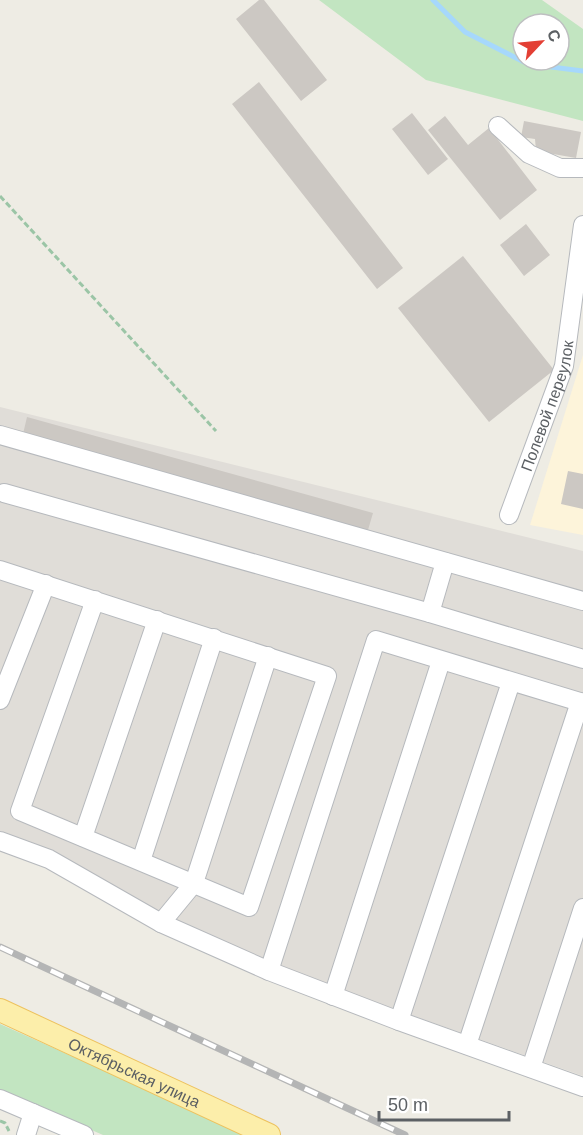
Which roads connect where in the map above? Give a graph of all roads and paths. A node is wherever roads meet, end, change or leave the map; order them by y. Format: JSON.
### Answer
{"nodes":[{"id":1,"x":498,"y":126,"type":"dead end"},
{"id":2,"x":583,"y":168,"type":"edge"},
{"id":3,"x":0,"y":196,"type":"edge"},
{"id":4,"x":583,"y":225,"type":"edge"},
{"id":5,"x":216,"y":431,"type":"dead end"},
{"id":6,"x":0,"y":435,"type":"edge"},
{"id":7,"x":4,"y":493,"type":"dead end"},
{"id":8,"x":509,"y":515,"type":"dead end"},
{"id":9,"x":445,"y":562,"type":"junction"},
{"id":10,"x":1,"y":573,"type":"edge"},
{"id":11,"x":46,"y":584,"type":"junction"},
{"id":12,"x":95,"y":600,"type":"junction"},
{"id":13,"x":583,"y":601,"type":"edge"},
{"id":14,"x":430,"y":613,"type":"junction"},
{"id":15,"x":158,"y":620,"type":"junction"},
{"id":16,"x":214,"y":638,"type":"junction"},
{"id":17,"x":268,"y":656,"type":"junction"},
{"id":18,"x":583,"y":659,"type":"edge"},
{"id":19,"x":441,"y":661,"type":"junction"},
{"id":20,"x":511,"y":682,"type":"junction"},
{"id":21,"x":0,"y":700,"type":"edge"},
{"id":22,"x":582,"y":702,"type":"edge"},
{"id":23,"x":83,"y":837,"type":"junction"},
{"id":24,"x":0,"y":841,"type":"edge"},
{"id":25,"x":141,"y":861,"type":"junction"},
{"id":26,"x":194,"y":883,"type":"junction"},
{"id":27,"x":583,"y":908,"type":"edge"},
{"id":28,"x":161,"y":923,"type":"junction"},
{"id":29,"x":269,"y":971,"type":"junction"},
{"id":30,"x":333,"y":996,"type":"junction"},
{"id":31,"x":0,"y":1010,"type":"edge"},
{"id":32,"x":399,"y":1021,"type":"junction"},
{"id":33,"x":467,"y":1044,"type":"junction"},
{"id":34,"x":531,"y":1068,"type":"junction"},
{"id":35,"x":583,"y":1087,"type":"edge"},
{"id":36,"x":0,"y":1099,"type":"edge"},
{"id":37,"x":33,"y":1113,"type":"junction"},
{"id":38,"x":0,"y":1121,"type":"edge"},
{"id":39,"x":11,"y":1135,"type":"edge"},
{"id":40,"x":26,"y":1135,"type":"edge"},
{"id":41,"x":84,"y":1135,"type":"edge"},
{"id":42,"x":269,"y":1135,"type":"edge"}],
"edges":[{"from":1,"to":2,"type":"street"},
{"from":3,"to":5,"type":"path"},
{"from":4,"to":8,"type":"street","name":"Полевой переулок"},
{"from":6,"to":9,"type":"street"},
{"from":7,"to":14,"type":"street"},
{"from":9,"to":13,"type":"street"},
{"from":9,"to":14,"type":"street"},
{"from":10,"to":11,"type":"street"},
{"from":11,"to":12,"type":"street"},
{"from":11,"to":21,"type":"street"},
{"from":12,"to":15,"type":"street"},
{"from":12,"to":23,"type":"street"},
{"from":14,"to":18,"type":"street"},
{"from":15,"to":16,"type":"street"},
{"from":15,"to":23,"type":"street"},
{"from":16,"to":17,"type":"street"},
{"from":16,"to":25,"type":"street"},
{"from":17,"to":26,"type":"street"},
{"from":17,"to":26,"type":"street"},
{"from":19,"to":20,"type":"street"},
{"from":19,"to":29,"type":"street"},
{"from":19,"to":30,"type":"street"},
{"from":20,"to":22,"type":"street"},
{"from":20,"to":32,"type":"street"},
{"from":22,"to":33,"type":"street"},
{"from":23,"to":25,"type":"street"},
{"from":24,"to":28,"type":"street"},
{"from":25,"to":26,"type":"street"},
{"from":26,"to":28,"type":"street"},
{"from":27,"to":34,"type":"street"},
{"from":28,"to":29,"type":"street"},
{"from":29,"to":30,"type":"street"},
{"from":30,"to":32,"type":"street"},
{"from":31,"to":42,"type":"main road","name":"Октябрьская улица"},
{"from":32,"to":33,"type":"street"},
{"from":33,"to":34,"type":"street"},
{"from":34,"to":35,"type":"street"},
{"from":36,"to":37,"type":"street"},
{"from":37,"to":40,"type":"street"},
{"from":37,"to":41,"type":"street"},
{"from":38,"to":39,"type":"path"}]}
